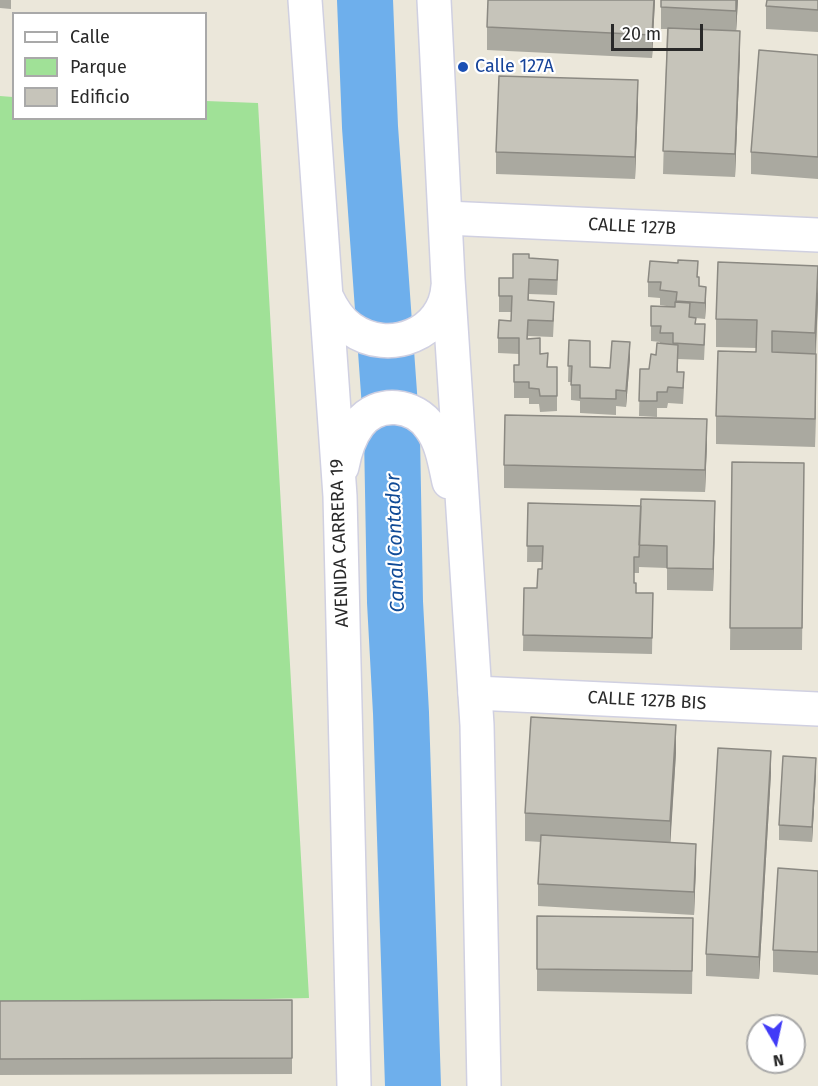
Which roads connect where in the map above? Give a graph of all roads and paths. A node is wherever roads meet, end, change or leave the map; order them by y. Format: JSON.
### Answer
{"nodes":[{"id":1,"x":305,"y":0,"type":"edge"},
{"id":2,"x":434,"y":0,"type":"edge"},
{"id":3,"x":446,"y":218,"type":"junction"},
{"id":4,"x":818,"y":235,"type":"edge"},
{"id":5,"x":448,"y":279,"type":"junction"},
{"id":6,"x":326,"y":297,"type":"junction"},
{"id":7,"x":340,"y":496,"type":"junction"},
{"id":8,"x":469,"y":587,"type":"junction"},
{"id":9,"x":475,"y":693,"type":"junction"},
{"id":10,"x":818,"y":709,"type":"edge"},
{"id":11,"x":354,"y":1086,"type":"edge"},
{"id":12,"x":484,"y":1086,"type":"edge"}],
"edges":[{"from":1,"to":6,"type":"main road","name":"AVENIDA CARRERA 19"},
{"from":2,"to":3,"type":"main road"},
{"from":3,"to":4,"type":"main road","name":"CALLE 127B"},
{"from":3,"to":5,"type":"main road"},
{"from":5,"to":6,"type":"main road"},
{"from":5,"to":8,"type":"main road"},
{"from":6,"to":7,"type":"main road","name":"AVENIDA CARRERA 19"},
{"from":7,"to":8,"type":"main road"},
{"from":7,"to":11,"type":"main road","name":"AVENIDA CARRERA 19"},
{"from":8,"to":9,"type":"main road"},
{"from":9,"to":10,"type":"main road","name":"CALLE 127B BIS"},
{"from":9,"to":12,"type":"main road"}]}
